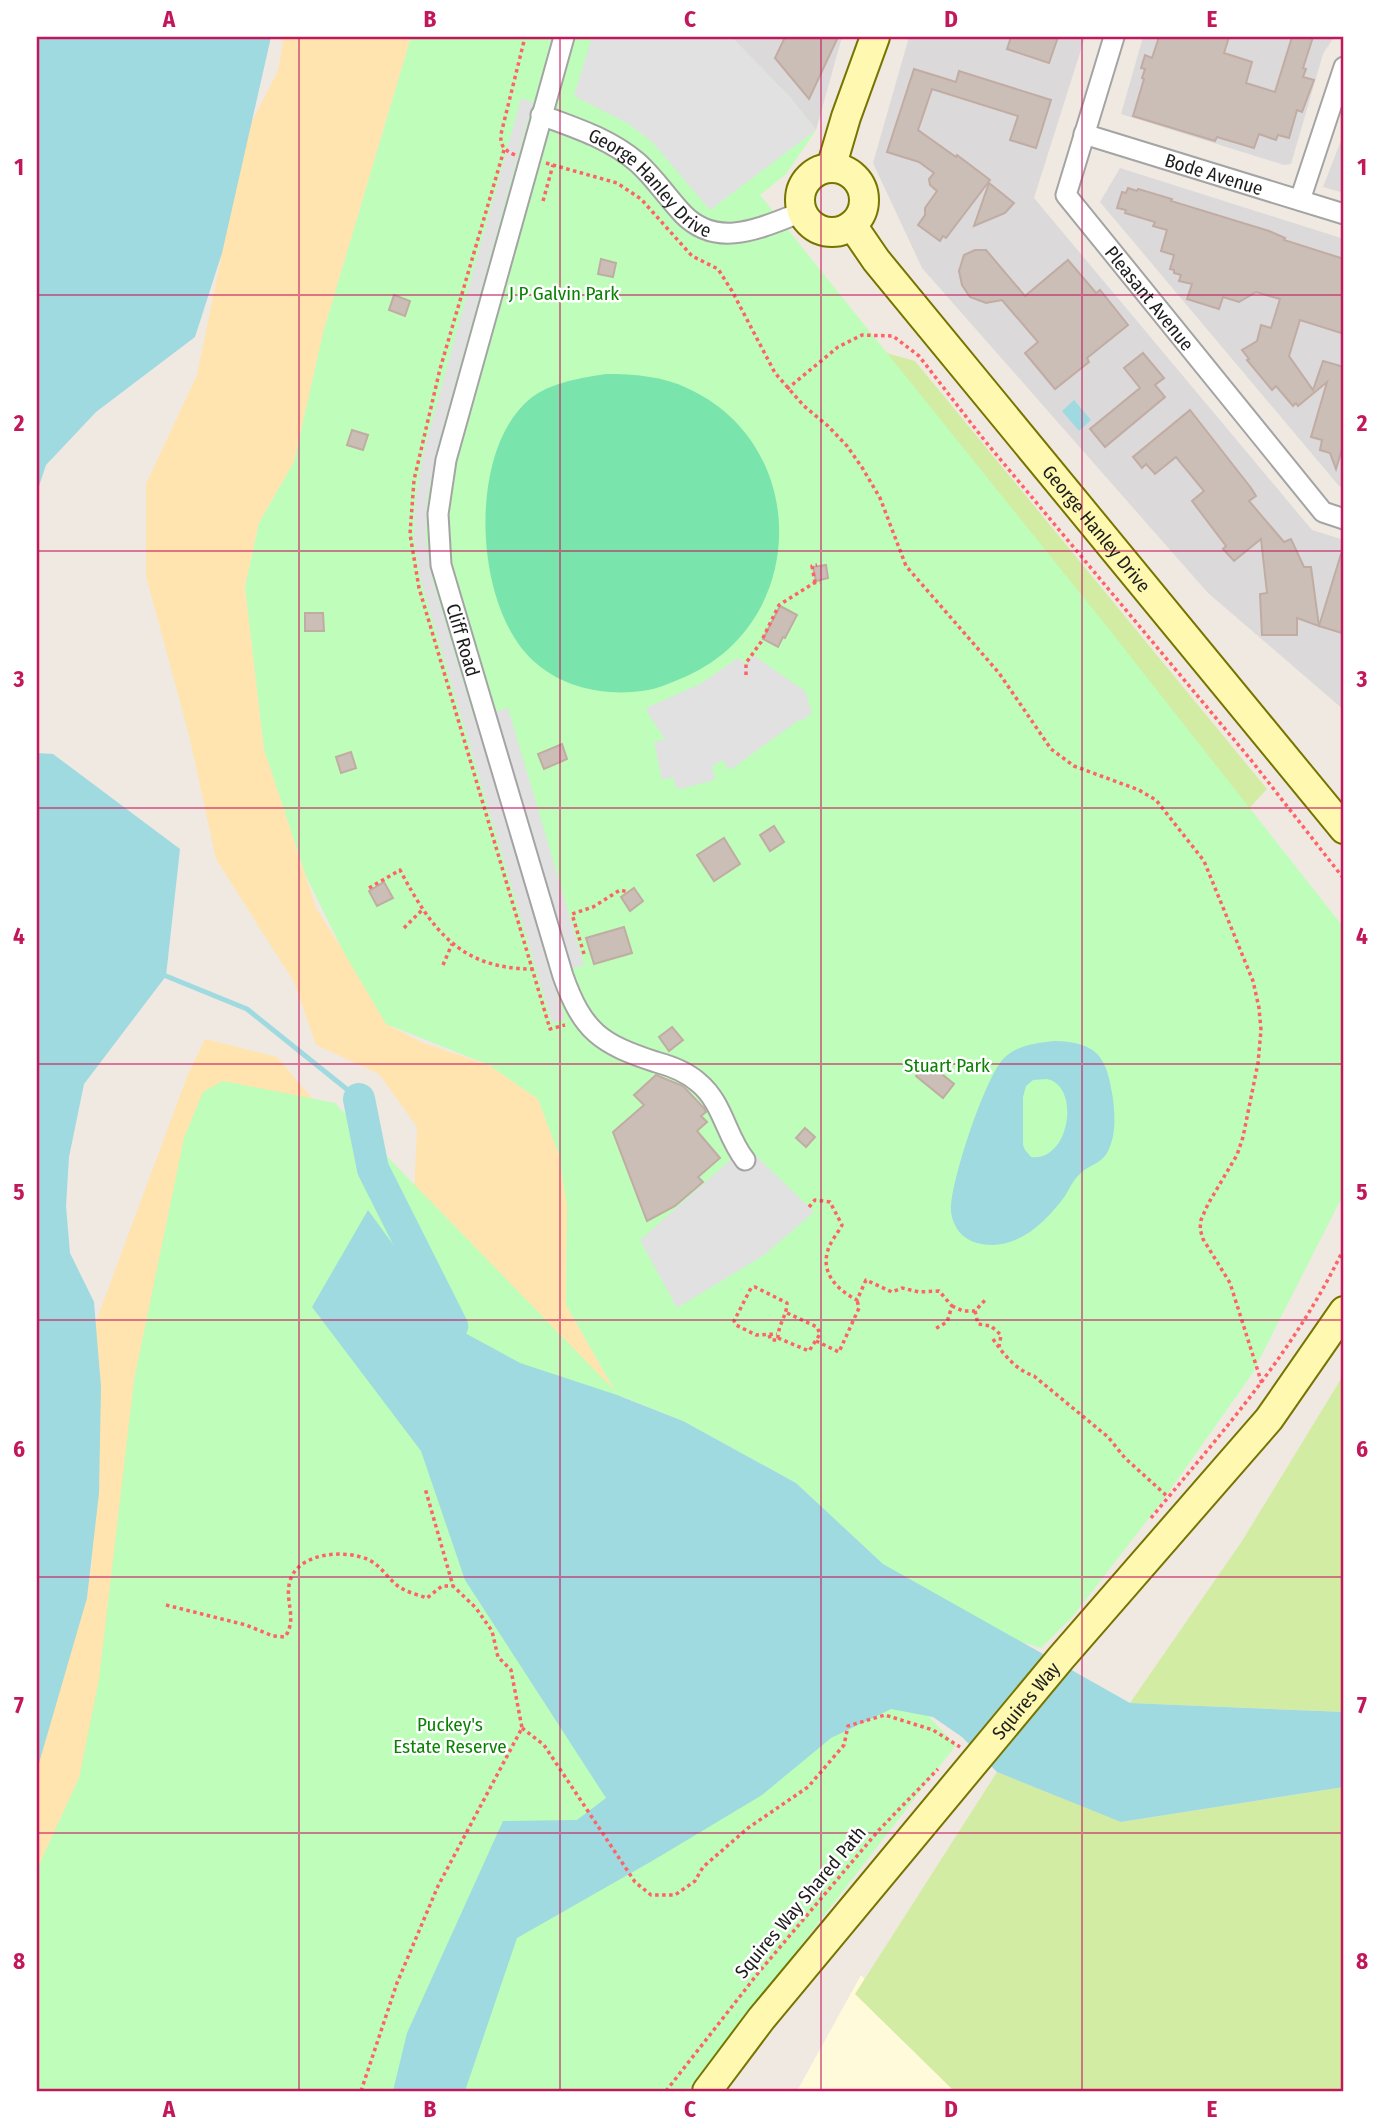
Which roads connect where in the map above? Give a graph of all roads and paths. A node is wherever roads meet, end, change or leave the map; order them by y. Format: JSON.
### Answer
{"nodes":[{"id":1,"x":525,"y":37,"type":"edge"},
{"id":2,"x":564,"y":37,"type":"edge"},
{"id":3,"x":875,"y":37,"type":"edge"},
{"id":4,"x":1114,"y":37,"type":"edge"},
{"id":5,"x":1344,"y":67,"type":"edge"},
{"id":6,"x":541,"y":116,"type":"junction"},
{"id":7,"x":1084,"y":134,"type":"junction"},
{"id":8,"x":504,"y":149,"type":"junction"},
{"id":9,"x":528,"y":158,"type":"junction"},
{"id":10,"x":553,"y":165,"type":"junction"},
{"id":11,"x":831,"y":168,"type":"junction"},
{"id":12,"x":543,"y":201,"type":"dead end"},
{"id":13,"x":1300,"y":201,"type":"junction"},
{"id":14,"x":802,"y":212,"type":"junction"},
{"id":15,"x":1344,"y":214,"type":"edge"},
{"id":16,"x":852,"y":225,"type":"junction"},
{"id":17,"x":787,"y":389,"type":"junction"},
{"id":18,"x":1344,"y":519,"type":"edge"},
{"id":19,"x":817,"y":565,"type":"dead end"},
{"id":20,"x":746,"y":675,"type":"dead end"},
{"id":21,"x":1344,"y":829,"type":"edge"},
{"id":22,"x":1344,"y":878,"type":"edge"},
{"id":23,"x":369,"y":888,"type":"dead end"},
{"id":24,"x":628,"y":892,"type":"dead end"},
{"id":25,"x":422,"y":910,"type":"junction"},
{"id":26,"x":404,"y":928,"type":"dead end"},
{"id":27,"x":453,"y":944,"type":"junction"},
{"id":28,"x":584,"y":954,"type":"dead end"},
{"id":29,"x":443,"y":965,"type":"dead end"},
{"id":30,"x":533,"y":969,"type":"junction"},
{"id":31,"x":571,"y":1025,"type":"dead end"},
{"id":32,"x":745,"y":1160,"type":"dead end"},
{"id":33,"x":808,"y":1207,"type":"dead end"},
{"id":34,"x":1344,"y":1248,"type":"edge"},
{"id":35,"x":986,"y":1298,"type":"dead end"},
{"id":36,"x":857,"y":1300,"type":"junction"},
{"id":37,"x":953,"y":1306,"type":"junction"},
{"id":38,"x":975,"y":1311,"type":"junction"},
{"id":39,"x":1344,"y":1311,"type":"edge"},
{"id":40,"x":785,"y":1312,"type":"junction"},
{"id":41,"x":935,"y":1329,"type":"dead end"},
{"id":42,"x":769,"y":1335,"type":"junction"},
{"id":43,"x":777,"y":1336,"type":"junction"},
{"id":44,"x":993,"y":1339,"type":"dead end"},
{"id":45,"x":816,"y":1341,"type":"junction"},
{"id":46,"x":999,"y":1347,"type":"junction"},
{"id":47,"x":1262,"y":1384,"type":"junction"},
{"id":48,"x":1246,"y":1404,"type":"dead end"},
{"id":49,"x":425,"y":1488,"type":"dead end"},
{"id":50,"x":1168,"y":1497,"type":"dead end"},
{"id":51,"x":453,"y":1586,"type":"junction"},
{"id":52,"x":166,"y":1605,"type":"dead end"},
{"id":53,"x":522,"y":1728,"type":"junction"},
{"id":54,"x":971,"y":1747,"type":"junction"},
{"id":55,"x":942,"y":1764,"type":"dead end"},
{"id":56,"x":361,"y":2091,"type":"edge"},
{"id":57,"x":666,"y":2091,"type":"edge"},
{"id":58,"x":707,"y":2091,"type":"edge"}],
"edges":[{"from":1,"to":8,"type":"path"},
{"from":2,"to":6,"type":"street","name":"Cliff Road"},
{"from":3,"to":11,"type":"main road"},
{"from":4,"to":7,"type":"street","name":"Pleasant Avenue"},
{"from":5,"to":13,"type":"street"},
{"from":6,"to":9,"type":"street","name":"Cliff Road"},
{"from":6,"to":14,"type":"street","name":"George Hanley Drive"},
{"from":7,"to":13,"type":"street","name":"Bode Avenue"},
{"from":7,"to":18,"type":"street","name":"Pleasant Avenue"},
{"from":8,"to":9,"type":"path"},
{"from":8,"to":30,"type":"path"},
{"from":9,"to":10,"type":"path"},
{"from":9,"to":32,"type":"street","name":"Cliff Road"},
{"from":10,"to":12,"type":"path"},
{"from":10,"to":17,"type":"path"},
{"from":11,"to":14,"type":"main road"},
{"from":11,"to":16,"type":"main road"},
{"from":13,"to":15,"type":"street","name":"Bode Avenue"},
{"from":14,"to":16,"type":"main road"},
{"from":16,"to":21,"type":"main road","name":"George Hanley Drive"},
{"from":17,"to":22,"type":"path"},
{"from":17,"to":47,"type":"path"},
{"from":19,"to":20,"type":"path"},
{"from":23,"to":25,"type":"path"},
{"from":24,"to":28,"type":"path"},
{"from":25,"to":26,"type":"path"},
{"from":25,"to":27,"type":"path"},
{"from":27,"to":29,"type":"path"},
{"from":27,"to":30,"type":"path"},
{"from":30,"to":31,"type":"path"},
{"from":33,"to":36,"type":"path"},
{"from":34,"to":47,"type":"path"},
{"from":35,"to":38,"type":"path"},
{"from":36,"to":37,"type":"path"},
{"from":36,"to":45,"type":"path"},
{"from":37,"to":38,"type":"path"},
{"from":37,"to":41,"type":"path"},
{"from":38,"to":46,"type":"path"},
{"from":39,"to":54,"type":"main road","name":"Squires Way"},
{"from":40,"to":42,"type":"path"},
{"from":40,"to":43,"type":"path"},
{"from":40,"to":45,"type":"path"},
{"from":42,"to":43,"type":"path"},
{"from":42,"to":43,"type":"path"},
{"from":43,"to":45,"type":"path"},
{"from":44,"to":46,"type":"path"},
{"from":46,"to":50,"type":"path"},
{"from":47,"to":48,"type":"path"},
{"from":49,"to":51,"type":"path"},
{"from":51,"to":52,"type":"path"},
{"from":51,"to":53,"type":"path"},
{"from":53,"to":54,"type":"path"},
{"from":53,"to":56,"type":"path"},
{"from":54,"to":58,"type":"main road","name":"Squires Way"},
{"from":55,"to":57,"type":"path","name":"Squires Way Shared Path"}]}
